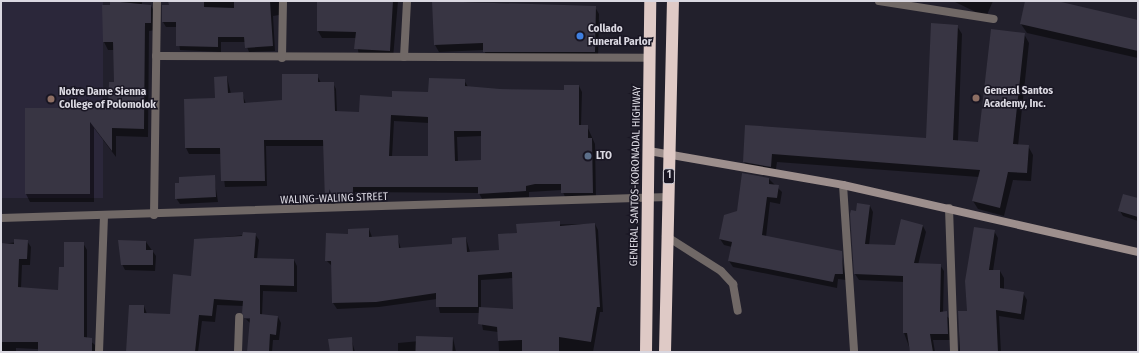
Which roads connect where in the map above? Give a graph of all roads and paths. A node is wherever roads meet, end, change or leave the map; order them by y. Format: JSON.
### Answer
{"nodes":[{"id":1,"x":157,"y":1,"type":"edge"},
{"id":2,"x":283,"y":1,"type":"edge"},
{"id":3,"x":407,"y":1,"type":"edge"},
{"id":4,"x":650,"y":1,"type":"edge"},
{"id":5,"x":673,"y":1,"type":"edge"},
{"id":6,"x":879,"y":1,"type":"edge"},
{"id":7,"x":994,"y":18,"type":"dead end"},
{"id":8,"x":156,"y":56,"type":"junction"},
{"id":9,"x":404,"y":57,"type":"junction"},
{"id":10,"x":282,"y":58,"type":"junction"},
{"id":11,"x":651,"y":58,"type":"junction"},
{"id":12,"x":649,"y":150,"type":"junction"},
{"id":13,"x":669,"y":152,"type":"junction"},
{"id":14,"x":843,"y":185,"type":"junction"},
{"id":15,"x":668,"y":197,"type":"junction"},
{"id":16,"x":649,"y":200,"type":"junction"},
{"id":17,"x":949,"y":208,"type":"junction"},
{"id":18,"x":154,"y":215,"type":"junction"},
{"id":19,"x":104,"y":217,"type":"junction"},
{"id":20,"x":1,"y":218,"type":"edge"},
{"id":21,"x":666,"y":236,"type":"junction"},
{"id":22,"x":1138,"y":252,"type":"edge"},
{"id":23,"x":738,"y":311,"type":"dead end"},
{"id":24,"x":239,"y":317,"type":"dead end"},
{"id":25,"x":99,"y":352,"type":"edge"},
{"id":26,"x":238,"y":352,"type":"edge"},
{"id":27,"x":646,"y":352,"type":"edge"},
{"id":28,"x":665,"y":352,"type":"edge"},
{"id":29,"x":854,"y":352,"type":"edge"},
{"id":30,"x":954,"y":352,"type":"edge"}],
"edges":[{"from":1,"to":8,"type":"street"},
{"from":2,"to":10,"type":"street"},
{"from":3,"to":9,"type":"street"},
{"from":4,"to":11,"type":"highway","name":"GENERAL SANTOS-KORONADAL HIGHWAY","number":"1"},
{"from":5,"to":13,"type":"highway","number":"1"},
{"from":6,"to":7,"type":"street"},
{"from":8,"to":10,"type":"street"},
{"from":8,"to":18,"type":"street"},
{"from":9,"to":10,"type":"street"},
{"from":9,"to":11,"type":"street"},
{"from":11,"to":12,"type":"highway","name":"GENERAL SANTOS-KORONADAL HIGHWAY","number":"1"},
{"from":12,"to":13,"type":"street"},
{"from":12,"to":16,"type":"highway","name":"GENERAL SANTOS-KORONADAL HIGHWAY","number":"1"},
{"from":13,"to":14,"type":"street"},
{"from":13,"to":15,"type":"highway","number":"1"},
{"from":14,"to":17,"type":"street"},
{"from":14,"to":29,"type":"street"},
{"from":15,"to":16,"type":"street","name":"WALING-WALING STREET"},
{"from":15,"to":21,"type":"highway","number":"1"},
{"from":16,"to":18,"type":"street","name":"WALING-WALING STREET"},
{"from":16,"to":27,"type":"highway","name":"GENERAL SANTOS-KORONADAL HIGHWAY","number":"1"},
{"from":17,"to":22,"type":"street"},
{"from":17,"to":30,"type":"street"},
{"from":18,"to":19,"type":"street","name":"WALING-WALING STREET"},
{"from":19,"to":20,"type":"street","name":"WALING-WALING STREET"},
{"from":19,"to":25,"type":"street"},
{"from":21,"to":23,"type":"street"},
{"from":21,"to":28,"type":"highway","number":"1"},
{"from":24,"to":26,"type":"street"}]}
